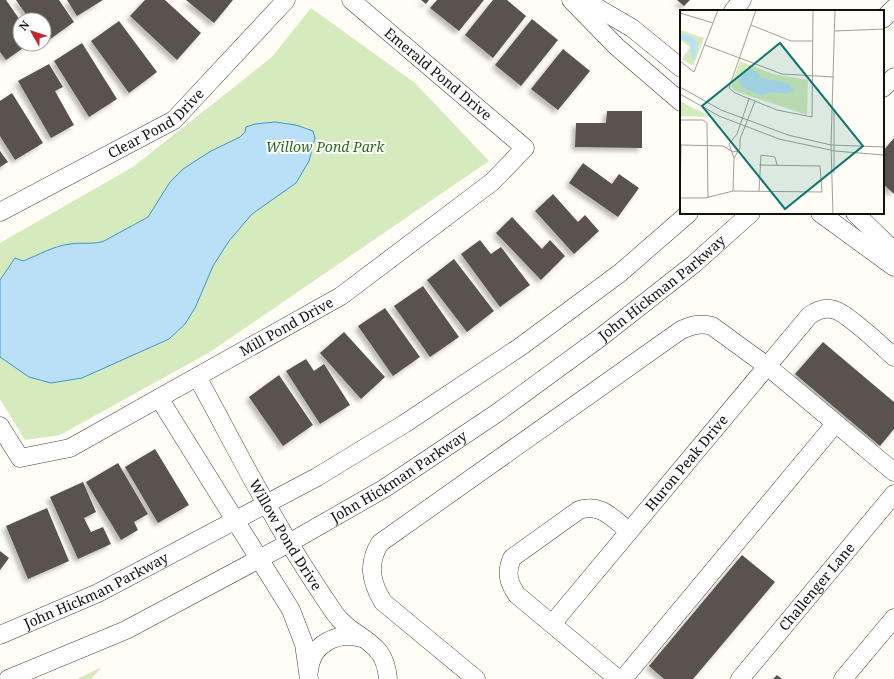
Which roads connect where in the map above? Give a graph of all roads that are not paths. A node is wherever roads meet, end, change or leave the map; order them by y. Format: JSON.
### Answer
{"nodes":[{"id":1,"x":286,"y":0,"type":"edge"},
{"id":2,"x":351,"y":0,"type":"edge"},
{"id":3,"x":571,"y":0,"type":"edge"},
{"id":4,"x":584,"y":0,"type":"edge"},
{"id":5,"x":742,"y":0,"type":"edge"},
{"id":6,"x":894,"y":8,"type":"edge"},
{"id":7,"x":733,"y":10,"type":"edge"},
{"id":8,"x":884,"y":18,"type":"edge"},
{"id":9,"x":680,"y":67,"type":"edge"},
{"id":10,"x":894,"y":77,"type":"edge"},
{"id":11,"x":884,"y":87,"type":"edge"},
{"id":12,"x":680,"y":101,"type":"edge"},
{"id":13,"x":525,"y":148,"type":"joint"},
{"id":14,"x":0,"y":212,"type":"edge"},
{"id":15,"x":688,"y":214,"type":"edge"},
{"id":16,"x":750,"y":214,"type":"edge"},
{"id":17,"x":821,"y":214,"type":"edge"},
{"id":18,"x":856,"y":214,"type":"edge"},
{"id":19,"x":894,"y":251,"type":"edge"},
{"id":20,"x":894,"y":267,"type":"edge"},
{"id":21,"x":894,"y":357,"type":"edge"},
{"id":22,"x":767,"y":366,"type":"junction"},
{"id":23,"x":197,"y":377,"type":"junction"},
{"id":24,"x":159,"y":398,"type":"junction"},
{"id":25,"x":835,"y":424,"type":"junction"},
{"id":26,"x":0,"y":426,"type":"edge"},
{"id":27,"x":894,"y":472,"type":"edge"},
{"id":28,"x":894,"y":494,"type":"edge"},
{"id":29,"x":266,"y":505,"type":"junction"},
{"id":30,"x":237,"y":522,"type":"junction"},
{"id":31,"x":629,"y":531,"type":"junction"},
{"id":32,"x":289,"y":543,"type":"junction"},
{"id":33,"x":258,"y":559,"type":"junction"},
{"id":34,"x":894,"y":618,"type":"edge"},
{"id":35,"x":552,"y":624,"type":"junction"},
{"id":36,"x":0,"y":635,"type":"edge"},
{"id":37,"x":364,"y":639,"type":"junction"},
{"id":38,"x":387,"y":677,"type":"edge"},
{"id":39,"x":308,"y":678,"type":"edge"},
{"id":40,"x":8,"y":679,"type":"edge"},
{"id":41,"x":476,"y":679,"type":"edge"},
{"id":42,"x":618,"y":679,"type":"edge"},
{"id":43,"x":623,"y":679,"type":"edge"},
{"id":44,"x":740,"y":679,"type":"edge"},
{"id":45,"x":843,"y":679,"type":"edge"}],
"edges":[{"from":1,"to":14,"type":"street","name":"Clear Pond Drive"},
{"from":2,"to":13,"type":"street","name":"Emerald Pond Drive"},
{"from":3,"to":12,"type":"street"},
{"from":4,"to":9,"type":"street"},
{"from":5,"to":7,"type":"street"},
{"from":6,"to":8,"type":"street"},
{"from":10,"to":11,"type":"street"},
{"from":13,"to":23,"type":"street","name":"Mill Pond Drive"},
{"from":15,"to":29,"type":"street","name":"John Hickman Parkway"},
{"from":16,"to":32,"type":"street","name":"John Hickman Parkway"},
{"from":17,"to":20,"type":"street"},
{"from":18,"to":19,"type":"street"},
{"from":21,"to":22,"type":"street","name":"Huron Peak Drive"},
{"from":22,"to":25,"type":"street"},
{"from":22,"to":31,"type":"street","name":"Huron Peak Drive"},
{"from":22,"to":41,"type":"street"},
{"from":23,"to":24,"type":"street","name":"Mill Pond Drive"},
{"from":23,"to":29,"type":"street","name":"Willow Pond Drive"},
{"from":24,"to":26,"type":"street","name":"Mill Pond Drive"},
{"from":24,"to":30,"type":"street"},
{"from":25,"to":27,"type":"street"},
{"from":25,"to":43,"type":"street"},
{"from":28,"to":44,"type":"street","name":"Challenger Lane"},
{"from":29,"to":30,"type":"street","name":"John Hickman Parkway"},
{"from":29,"to":32,"type":"street","name":"Willow Pond Drive"},
{"from":30,"to":33,"type":"street"},
{"from":30,"to":36,"type":"street","name":"John Hickman Parkway"},
{"from":31,"to":35,"type":"street","name":"Huron Peak Drive"},
{"from":31,"to":35,"type":"street"},
{"from":32,"to":33,"type":"street","name":"John Hickman Parkway"},
{"from":32,"to":37,"type":"street","name":"Willow Pond Drive"},
{"from":33,"to":39,"type":"street"},
{"from":33,"to":40,"type":"street","name":"John Hickman Parkway"},
{"from":34,"to":45,"type":"street"},
{"from":35,"to":42,"type":"street"},
{"from":37,"to":38,"type":"street","name":"Willow Pond Drive"},
{"from":37,"to":39,"type":"street"}]}
